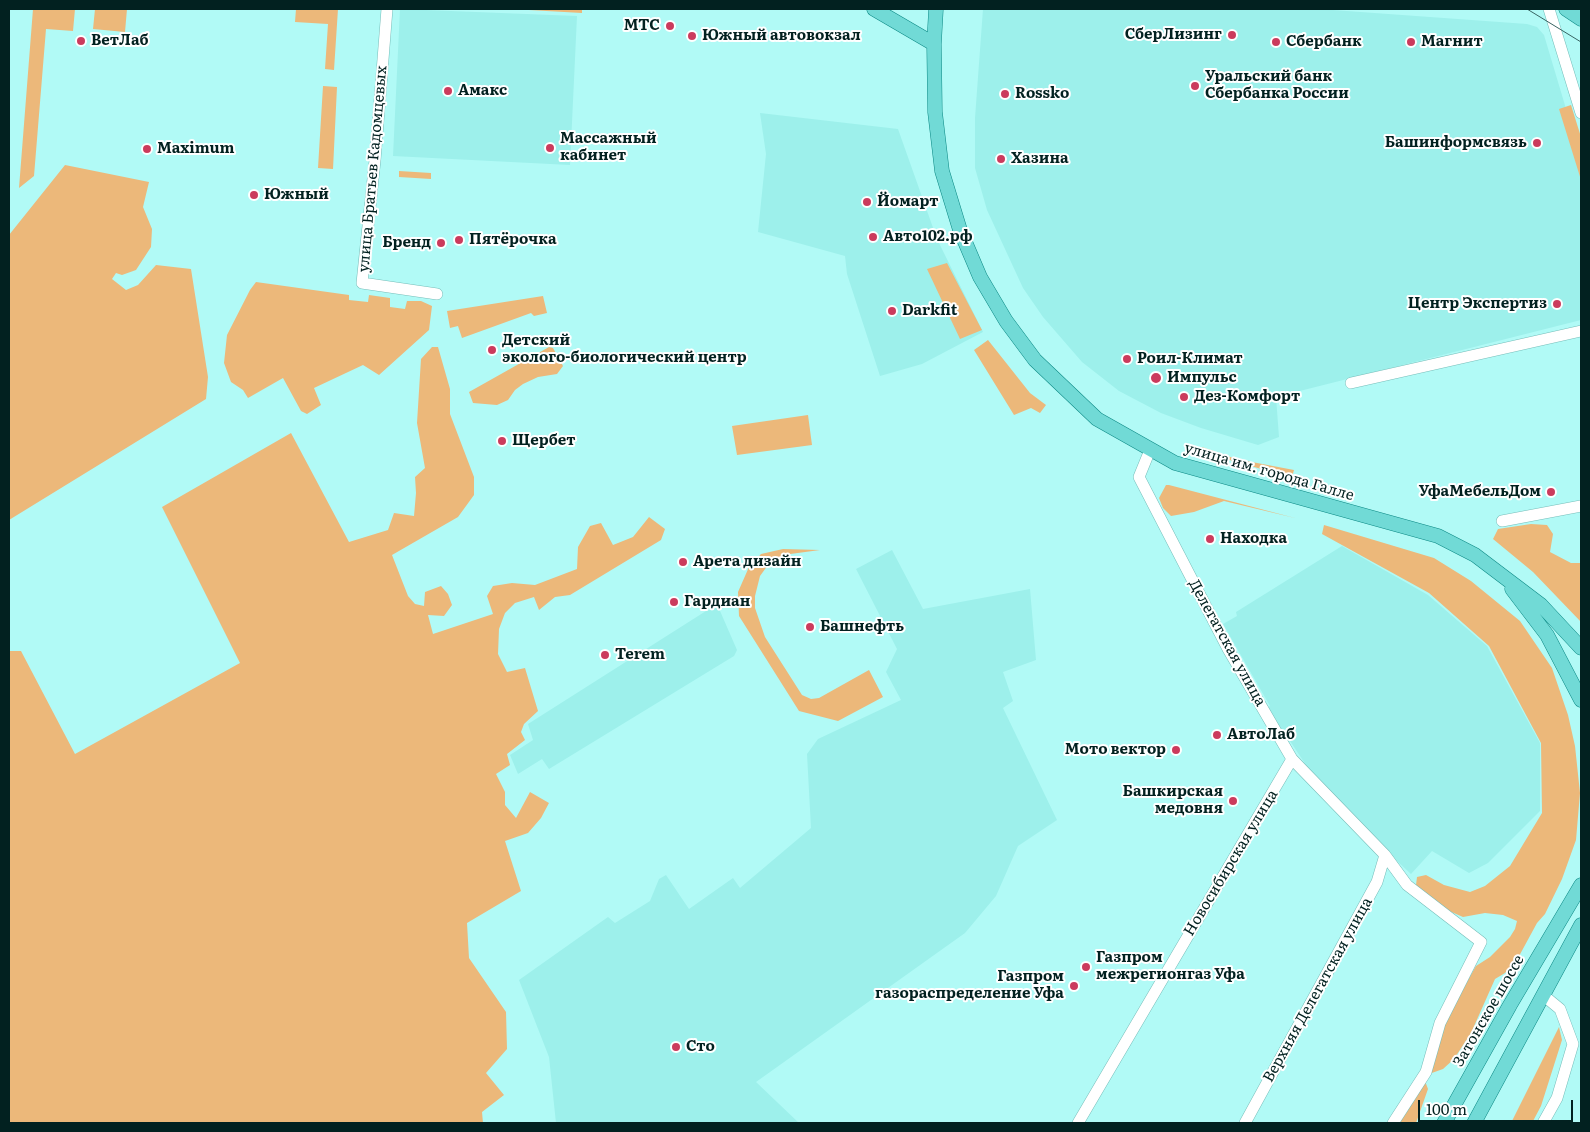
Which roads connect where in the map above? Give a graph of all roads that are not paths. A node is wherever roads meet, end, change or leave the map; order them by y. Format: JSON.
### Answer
{"nodes":[{"id":1,"x":387,"y":9,"type":"edge"},
{"id":2,"x":874,"y":9,"type":"edge"},
{"id":3,"x":936,"y":9,"type":"edge"},
{"id":4,"x":1549,"y":9,"type":"edge"},
{"id":5,"x":1566,"y":9,"type":"edge"},
{"id":6,"x":1581,"y":19,"type":"edge"},
{"id":7,"x":934,"y":44,"type":"junction"},
{"id":8,"x":1581,"y":113,"type":"edge"},
{"id":9,"x":437,"y":294,"type":"dead end"},
{"id":10,"x":1580,"y":334,"type":"edge"},
{"id":11,"x":1351,"y":383,"type":"dead end"},
{"id":12,"x":1150,"y":450,"type":"junction"},
{"id":13,"x":1581,"y":506,"type":"edge"},
{"id":14,"x":1502,"y":521,"type":"dead end"},
{"id":15,"x":1501,"y":574,"type":"junction"},
{"id":16,"x":1581,"y":648,"type":"edge"},
{"id":17,"x":1581,"y":700,"type":"edge"},
{"id":18,"x":1292,"y":759,"type":"junction"},
{"id":19,"x":1385,"y":855,"type":"junction"},
{"id":20,"x":1581,"y":885,"type":"edge"},
{"id":21,"x":1581,"y":925,"type":"edge"},
{"id":22,"x":1581,"y":937,"type":"edge"},
{"id":23,"x":1564,"y":958,"type":"junction"},
{"id":24,"x":1543,"y":995,"type":"junction"},
{"id":25,"x":1078,"y":1123,"type":"edge"},
{"id":26,"x":1245,"y":1123,"type":"edge"},
{"id":27,"x":1393,"y":1123,"type":"edge"},
{"id":28,"x":1444,"y":1123,"type":"edge"},
{"id":29,"x":1474,"y":1123,"type":"edge"},
{"id":30,"x":1543,"y":1123,"type":"edge"}],
"edges":[{"from":1,"to":9,"type":"street","name":"улица Братьев Кадомцевых"},
{"from":2,"to":7,"type":"main road"},
{"from":3,"to":7,"type":"main road","name":"улица им. города Галле"},
{"from":4,"to":8,"type":"street"},
{"from":5,"to":6,"type":"main road"},
{"from":7,"to":12,"type":"main road","name":"улица им. города Галле"},
{"from":10,"to":11,"type":"street"},
{"from":12,"to":15,"type":"main road","name":"улица им. города Галле"},
{"from":12,"to":18,"type":"street","name":"Делегатская улица"},
{"from":13,"to":14,"type":"street"},
{"from":15,"to":16,"type":"main road","name":"улица им. города Галле"},
{"from":15,"to":17,"type":"main road","name":"улица им. города Галле"},
{"from":18,"to":19,"type":"street","name":"Делегатская улица"},
{"from":18,"to":25,"type":"street","name":"Новосибирская улица"},
{"from":19,"to":26,"type":"street","name":"Верхняя Делегатская улица"},
{"from":19,"to":27,"type":"street","name":"Делегатская улица"},
{"from":20,"to":28,"type":"main road","name":"Затонское шоссе"},
{"from":21,"to":23,"type":"main road"},
{"from":22,"to":23,"type":"main road"},
{"from":23,"to":24,"type":"main road"},
{"from":24,"to":29,"type":"main road"},
{"from":24,"to":30,"type":"street"}]}
